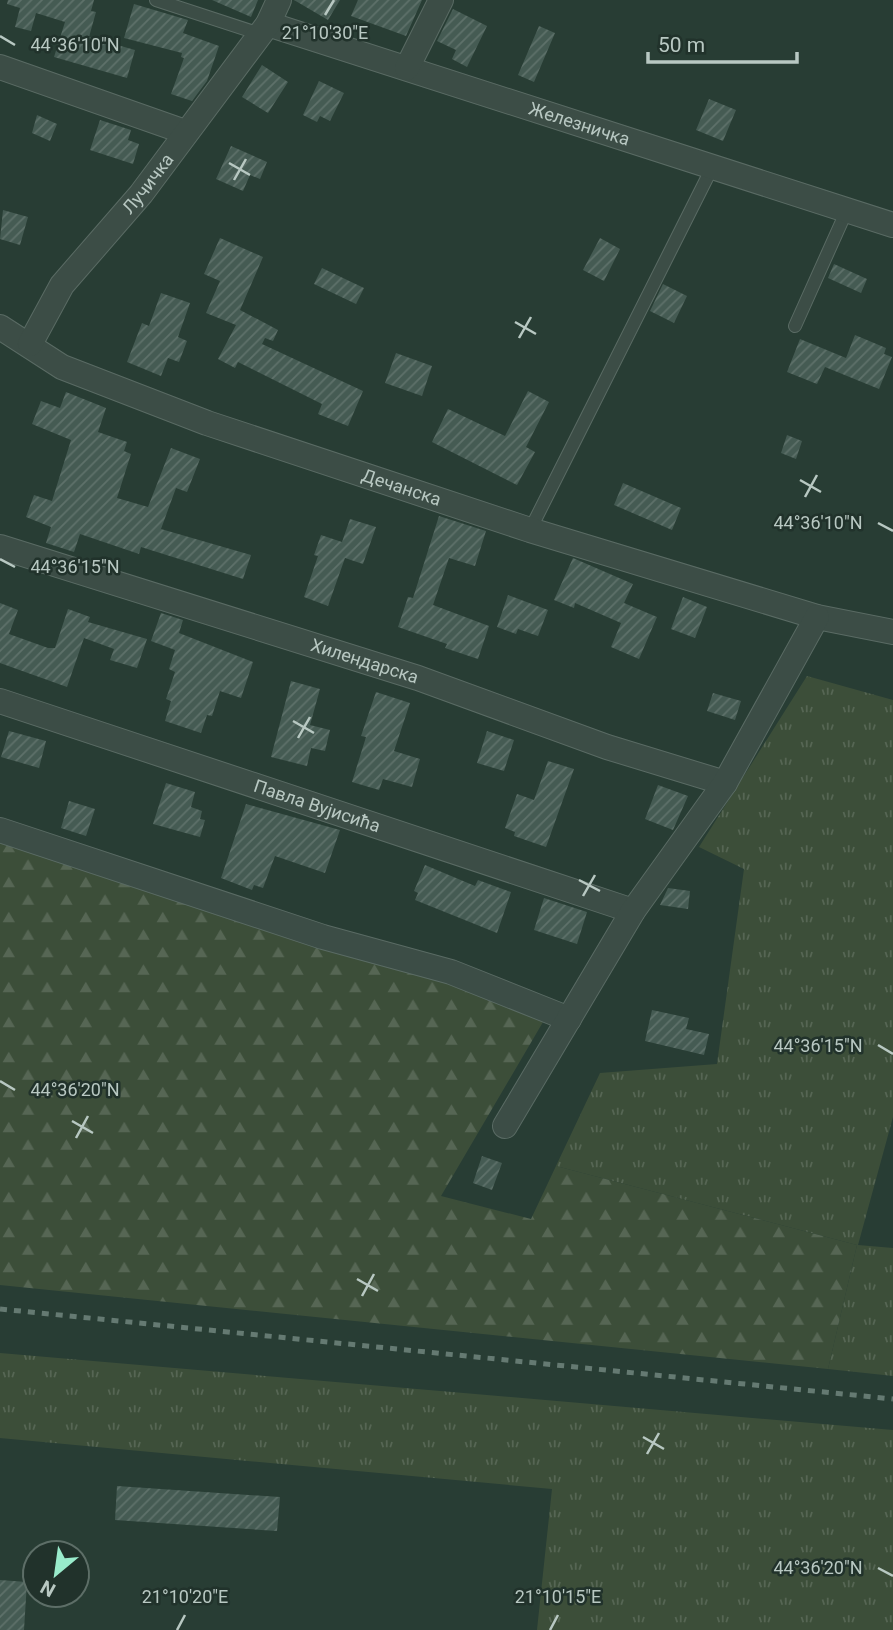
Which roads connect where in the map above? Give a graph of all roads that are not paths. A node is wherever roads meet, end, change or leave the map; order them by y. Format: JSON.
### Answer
{"nodes":[{"id":1,"x":156,"y":0,"type":"edge"},
{"id":2,"x":279,"y":0,"type":"edge"},
{"id":3,"x":441,"y":0,"type":"edge"},
{"id":4,"x":264,"y":29,"type":"junction"},
{"id":5,"x":0,"y":67,"type":"edge"},
{"id":6,"x":407,"y":68,"type":"junction"},
{"id":7,"x":185,"y":132,"type":"junction"},
{"id":8,"x":713,"y":166,"type":"junction"},
{"id":9,"x":848,"y":210,"type":"junction"},
{"id":10,"x":893,"y":225,"type":"edge"},
{"id":11,"x":795,"y":326,"type":"dead end"},
{"id":12,"x":0,"y":327,"type":"edge"},
{"id":13,"x":30,"y":344,"type":"junction"},
{"id":14,"x":530,"y":530,"type":"junction"},
{"id":15,"x":0,"y":547,"type":"edge"},
{"id":16,"x":817,"y":617,"type":"junction"},
{"id":17,"x":893,"y":632,"type":"edge"},
{"id":18,"x":0,"y":701,"type":"edge"},
{"id":19,"x":725,"y":783,"type":"junction"},
{"id":20,"x":0,"y":830,"type":"edge"},
{"id":21,"x":633,"y":911,"type":"junction"},
{"id":22,"x":569,"y":1019,"type":"junction"},
{"id":23,"x":505,"y":1126,"type":"dead end"}],
"edges":[{"from":1,"to":4,"type":"lane"},
{"from":2,"to":4,"type":"street","name":"Лучичка"},
{"from":3,"to":6,"type":"street"},
{"from":4,"to":6,"type":"street","name":"Железничка"},
{"from":4,"to":7,"type":"street","name":"Лучичка"},
{"from":5,"to":7,"type":"street"},
{"from":6,"to":8,"type":"street","name":"Железничка"},
{"from":7,"to":13,"type":"street","name":"Лучичка"},
{"from":8,"to":9,"type":"street","name":"Железничка"},
{"from":8,"to":14,"type":"lane"},
{"from":9,"to":10,"type":"street","name":"Железничка"},
{"from":9,"to":11,"type":"lane"},
{"from":12,"to":13,"type":"street","name":"Дечанска"},
{"from":13,"to":14,"type":"street","name":"Дечанска"},
{"from":14,"to":16,"type":"street","name":"Дечанска"},
{"from":15,"to":19,"type":"street","name":"Хилендарска"},
{"from":16,"to":17,"type":"street","name":"Дечанска"},
{"from":16,"to":19,"type":"street"},
{"from":18,"to":21,"type":"street","name":"Павла Вујисића"},
{"from":19,"to":21,"type":"street"},
{"from":20,"to":22,"type":"street"},
{"from":21,"to":22,"type":"street"},
{"from":22,"to":23,"type":"street"}]}
